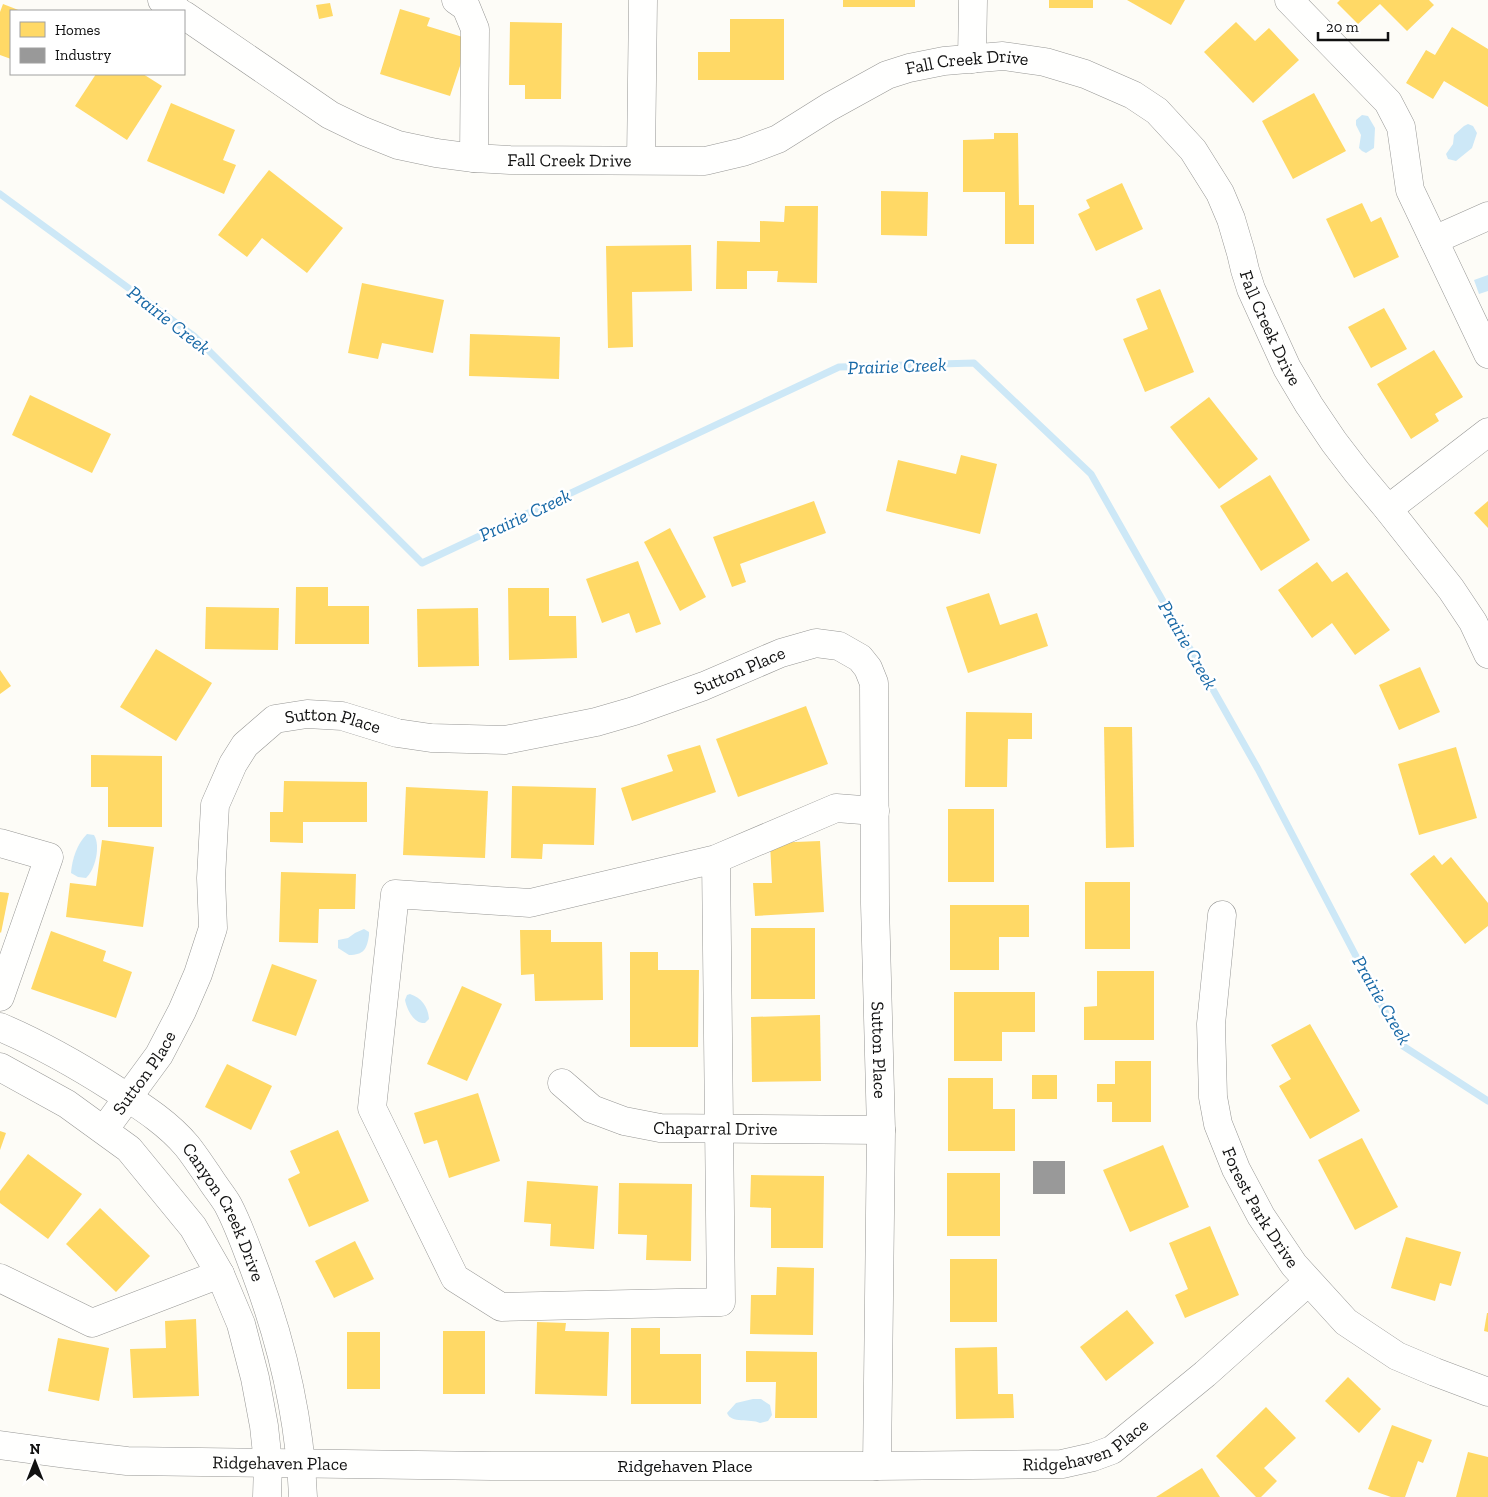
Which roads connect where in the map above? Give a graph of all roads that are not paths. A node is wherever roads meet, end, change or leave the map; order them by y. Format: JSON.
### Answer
{"nodes":[{"id":1,"x":162,"y":0,"type":"edge"},
{"id":2,"x":456,"y":0,"type":"edge"},
{"id":3,"x":643,"y":0,"type":"edge"},
{"id":4,"x":973,"y":0,"type":"edge"},
{"id":5,"x":1289,"y":0,"type":"edge"},
{"id":6,"x":177,"y":10,"type":"edge"},
{"id":7,"x":185,"y":16,"type":"edge"},
{"id":8,"x":972,"y":59,"type":"junction"},
{"id":9,"x":474,"y":158,"type":"junction"},
{"id":10,"x":640,"y":160,"type":"junction"},
{"id":11,"x":1488,"y":216,"type":"edge"},
{"id":12,"x":1434,"y":240,"type":"junction"},
{"id":13,"x":1488,"y":354,"type":"edge"},
{"id":14,"x":1488,"y":432,"type":"edge"},
{"id":15,"x":1388,"y":509,"type":"junction"},
{"id":16,"x":1488,"y":654,"type":"edge"},
{"id":17,"x":875,"y":811,"type":"junction"},
{"id":18,"x":0,"y":843,"type":"edge"},
{"id":19,"x":716,"y":859,"type":"junction"},
{"id":20,"x":1222,"y":915,"type":"dead end"},
{"id":21,"x":0,"y":997,"type":"edge"},
{"id":22,"x":0,"y":1027,"type":"edge"},
{"id":23,"x":0,"y":1067,"type":"edge"},
{"id":24,"x":562,"y":1083,"type":"dead end"},
{"id":25,"x":127,"y":1097,"type":"junction"},
{"id":26,"x":718,"y":1129,"type":"junction"},
{"id":27,"x":104,"y":1130,"type":"junction"},
{"id":28,"x":881,"y":1130,"type":"junction"},
{"id":29,"x":220,"y":1274,"type":"junction"},
{"id":30,"x":0,"y":1278,"type":"edge"},
{"id":31,"x":1308,"y":1282,"type":"junction"},
{"id":32,"x":1488,"y":1392,"type":"edge"},
{"id":33,"x":0,"y":1445,"type":"edge"},
{"id":34,"x":268,"y":1463,"type":"junction"},
{"id":35,"x":302,"y":1463,"type":"junction"},
{"id":36,"x":877,"y":1466,"type":"junction"},
{"id":37,"x":268,"y":1497,"type":"edge"},
{"id":38,"x":303,"y":1497,"type":"edge"}],
"edges":[{"from":1,"to":6,"type":"street"},
{"from":2,"to":9,"type":"street"},
{"from":3,"to":10,"type":"street"},
{"from":4,"to":8,"type":"street"},
{"from":5,"to":12,"type":"street"},
{"from":7,"to":9,"type":"street","name":"Fall Creek Drive"},
{"from":8,"to":10,"type":"street","name":"Fall Creek Drive"},
{"from":8,"to":15,"type":"street","name":"Fall Creek Drive"},
{"from":9,"to":10,"type":"street","name":"Fall Creek Drive"},
{"from":11,"to":12,"type":"street"},
{"from":12,"to":13,"type":"street"},
{"from":14,"to":15,"type":"street"},
{"from":15,"to":16,"type":"street","name":"Fall Creek Drive"},
{"from":17,"to":19,"type":"street"},
{"from":17,"to":25,"type":"street","name":"Sutton Place"},
{"from":17,"to":28,"type":"street","name":"Sutton Place"},
{"from":18,"to":21,"type":"street"},
{"from":19,"to":26,"type":"street"},
{"from":19,"to":26,"type":"street"},
{"from":20,"to":31,"type":"street","name":"Forest Park Drive"},
{"from":22,"to":25,"type":"street","name":"Canyon Creek Drive"},
{"from":23,"to":27,"type":"street","name":"Canyon Creek Drive"},
{"from":24,"to":26,"type":"street","name":"Chaparral Drive"},
{"from":25,"to":27,"type":"street","name":"Sutton Place"},
{"from":25,"to":35,"type":"street","name":"Canyon Creek Drive"},
{"from":26,"to":28,"type":"street","name":"Chaparral Drive"},
{"from":27,"to":29,"type":"street","name":"Canyon Creek Drive"},
{"from":28,"to":36,"type":"street","name":"Sutton Place"},
{"from":29,"to":30,"type":"street"},
{"from":29,"to":34,"type":"street","name":"Canyon Creek Drive"},
{"from":31,"to":32,"type":"street","name":"Forest Park Drive"},
{"from":31,"to":36,"type":"street","name":"Ridgehaven Place"},
{"from":33,"to":34,"type":"street","name":"Ridgehaven Place"},
{"from":34,"to":35,"type":"street","name":"Ridgehaven Place"},
{"from":34,"to":37,"type":"street","name":"Canyon Creek Drive"},
{"from":35,"to":36,"type":"street","name":"Ridgehaven Place"},
{"from":35,"to":38,"type":"street","name":"Canyon Creek Drive"}]}
